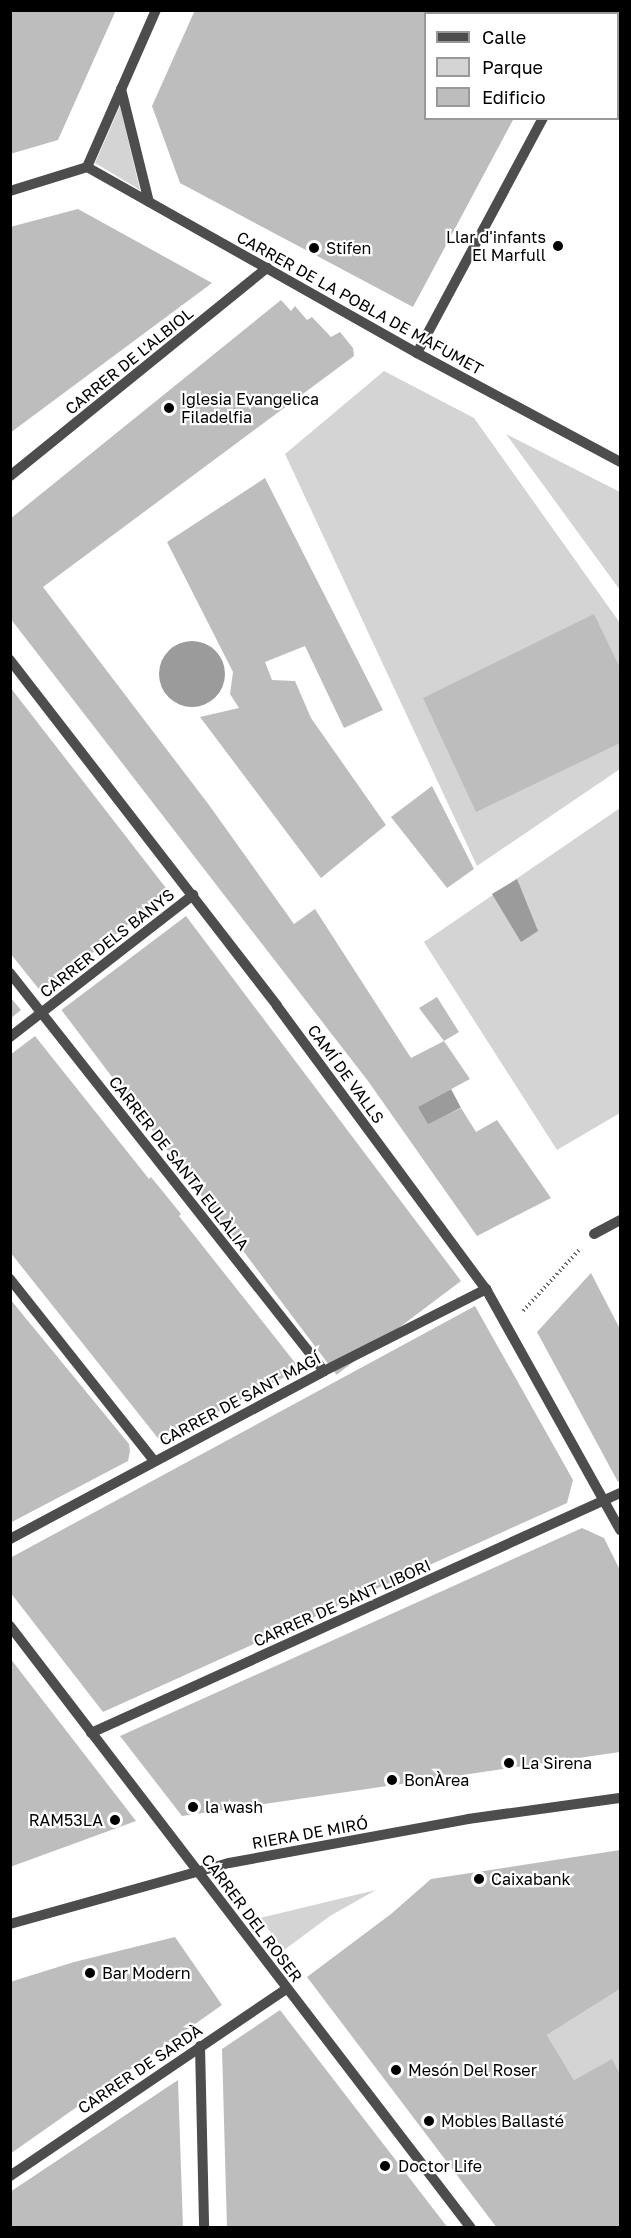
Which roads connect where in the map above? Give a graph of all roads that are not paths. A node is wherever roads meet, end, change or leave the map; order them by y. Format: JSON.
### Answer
{"nodes":[{"id":1,"x":156,"y":10,"type":"edge"},
{"id":2,"x":121,"y":89,"type":"junction"},
{"id":3,"x":542,"y":120,"type":"edge"},
{"id":4,"x":87,"y":167,"type":"junction"},
{"id":5,"x":10,"y":191,"type":"edge"},
{"id":6,"x":149,"y":202,"type":"junction"},
{"id":7,"x":267,"y":268,"type":"junction"},
{"id":8,"x":417,"y":353,"type":"junction"},
{"id":9,"x":621,"y":462,"type":"edge"},
{"id":10,"x":10,"y":476,"type":"edge"},
{"id":11,"x":10,"y":660,"type":"edge"},
{"id":12,"x":193,"y":895,"type":"junction"},
{"id":13,"x":10,"y":973,"type":"edge"},
{"id":14,"x":42,"y":1012,"type":"junction"},
{"id":15,"x":10,"y":1036,"type":"edge"},
{"id":16,"x":621,"y":1220,"type":"edge"},
{"id":17,"x":594,"y":1234,"type":"road end"},
{"id":18,"x":10,"y":1280,"type":"edge"},
{"id":19,"x":486,"y":1289,"type":"junction"},
{"id":20,"x":324,"y":1371,"type":"junction"},
{"id":21,"x":154,"y":1461,"type":"junction"},
{"id":22,"x":621,"y":1493,"type":"edge"},
{"id":23,"x":605,"y":1500,"type":"junction"},
{"id":24,"x":621,"y":1530,"type":"edge"},
{"id":25,"x":10,"y":1539,"type":"edge"},
{"id":26,"x":10,"y":1626,"type":"edge"},
{"id":27,"x":91,"y":1733,"type":"junction"},
{"id":28,"x":621,"y":1798,"type":"edge"},
{"id":29,"x":198,"y":1871,"type":"junction"},
{"id":30,"x":10,"y":1924,"type":"edge"},
{"id":31,"x":286,"y":1989,"type":"junction"},
{"id":32,"x":200,"y":2046,"type":"junction"},
{"id":33,"x":10,"y":2176,"type":"edge"},
{"id":34,"x":204,"y":2228,"type":"edge"},
{"id":35,"x":471,"y":2228,"type":"edge"}],
"edges":[{"from":1,"to":2,"type":"street"},
{"from":2,"to":4,"type":"street"},
{"from":2,"to":6,"type":"street"},
{"from":3,"to":8,"type":"street"},
{"from":4,"to":5,"type":"street"},
{"from":4,"to":6,"type":"street","name":"CARRER DE LA POBLA DE MAFUMET"},
{"from":6,"to":7,"type":"street","name":"CARRER DE LA POBLA DE MAFUMET"},
{"from":7,"to":8,"type":"street","name":"CARRER DE LA POBLA DE MAFUMET"},
{"from":7,"to":10,"type":"street","name":"CARRER DE L'ALBIOL"},
{"from":8,"to":9,"type":"street","name":"CARRER DE LA POBLA DE MAFUMET"},
{"from":11,"to":12,"type":"street","name":"CAMÍ DE VALLS"},
{"from":12,"to":14,"type":"street","name":"CARRER DELS BANYS"},
{"from":12,"to":19,"type":"street","name":"CAMÍ DE VALLS"},
{"from":13,"to":14,"type":"street","name":"CARRER DE SANTA EULÀLIA"},
{"from":14,"to":15,"type":"street","name":"CARRER DELS BANYS"},
{"from":14,"to":20,"type":"street","name":"CARRER DE SANTA EULÀLIA"},
{"from":16,"to":17,"type":"street"},
{"from":18,"to":21,"type":"street"},
{"from":19,"to":20,"type":"street","name":"CARRER DE SANT MAGÍ"},
{"from":19,"to":23,"type":"street","name":"CAMÍ DE VALLS"},
{"from":20,"to":21,"type":"street","name":"CARRER DE SANT MAGÍ"},
{"from":21,"to":25,"type":"street","name":"CARRER DE SANT MAGÍ"},
{"from":22,"to":23,"type":"street","name":"CARRER DE SANT LIBORI"},
{"from":23,"to":24,"type":"street","name":"CAMÍ DE VALLS"},
{"from":23,"to":27,"type":"street","name":"CARRER DE SANT LIBORI"},
{"from":26,"to":27,"type":"street","name":"CARRER DEL ROSER"},
{"from":27,"to":29,"type":"street","name":"CARRER DEL ROSER"},
{"from":28,"to":29,"type":"street","name":"RIERA DE MIRÓ"},
{"from":29,"to":30,"type":"street","name":"RIERA DE MIRÓ"},
{"from":29,"to":31,"type":"street","name":"CARRER DEL ROSER"},
{"from":31,"to":32,"type":"street","name":"CARRER DE SARDÀ"},
{"from":31,"to":35,"type":"street","name":"CARRER DEL ROSER"},
{"from":32,"to":33,"type":"street","name":"CARRER DE SARDÀ"},
{"from":32,"to":34,"type":"street"}]}
